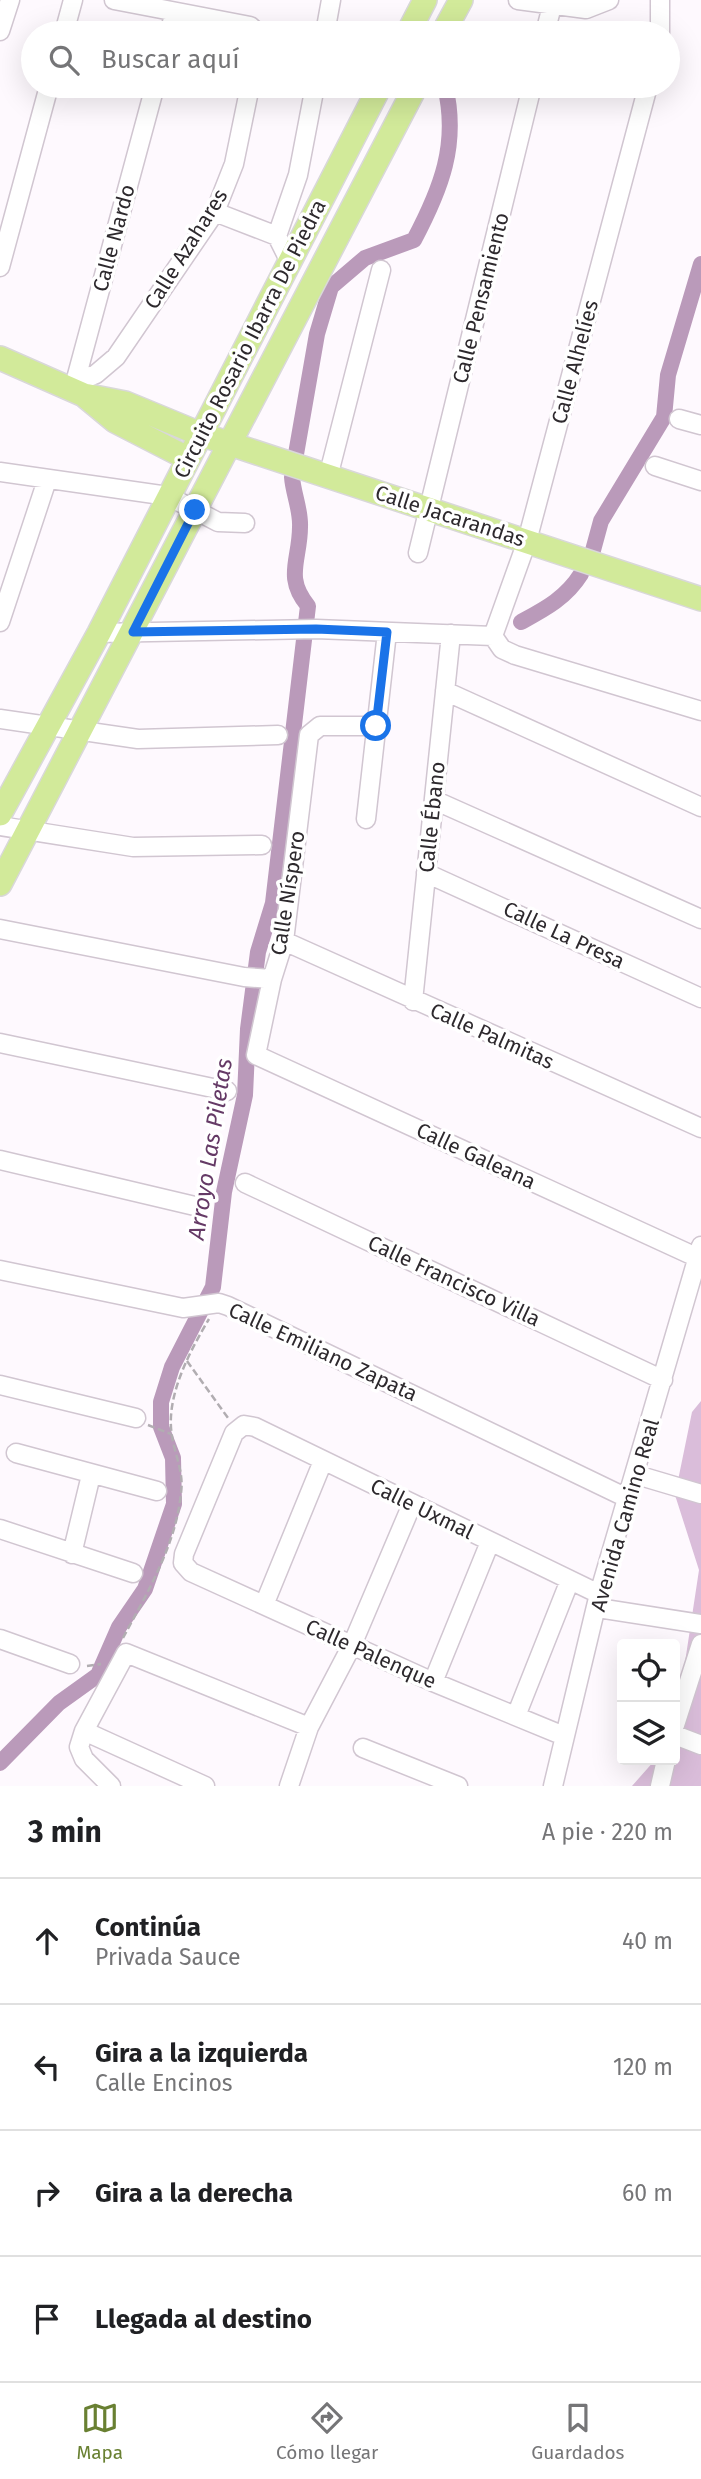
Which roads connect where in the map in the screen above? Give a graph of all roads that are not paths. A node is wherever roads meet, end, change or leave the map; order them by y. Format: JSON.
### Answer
{"nodes":[{"id":1,"x":10,"y":0,"type":"edge"},
{"id":2,"x":73,"y":0,"type":"edge"},
{"id":3,"x":114,"y":0,"type":"edge"},
{"id":4,"x":331,"y":0,"type":"edge"},
{"id":5,"x":425,"y":0,"type":"edge"},
{"id":6,"x":460,"y":0,"type":"edge"},
{"id":7,"x":518,"y":0,"type":"edge"},
{"id":8,"x":609,"y":0,"type":"edge"},
{"id":9,"x":660,"y":0,"type":"edge"},
{"id":10,"x":552,"y":6,"type":"junction"},
{"id":11,"x":175,"y":12,"type":"junction"},
{"id":12,"x":67,"y":21,"type":"edge"},
{"id":13,"x":172,"y":21,"type":"edge"},
{"id":14,"x":223,"y":21,"type":"edge"},
{"id":15,"x":327,"y":21,"type":"edge"},
{"id":16,"x":414,"y":21,"type":"edge"},
{"id":17,"x":449,"y":21,"type":"edge"},
{"id":18,"x":548,"y":21,"type":"edge"},
{"id":19,"x":660,"y":21,"type":"edge"},
{"id":20,"x":0,"y":31,"type":"edge"},
{"id":21,"x":46,"y":98,"type":"edge"},
{"id":22,"x":152,"y":98,"type":"edge"},
{"id":23,"x":248,"y":98,"type":"edge"},
{"id":24,"x":313,"y":98,"type":"edge"},
{"id":25,"x":374,"y":98,"type":"edge"},
{"id":26,"x":410,"y":98,"type":"edge"},
{"id":27,"x":529,"y":98,"type":"edge"},
{"id":28,"x":645,"y":98,"type":"edge"},
{"id":29,"x":323,"y":198,"type":"junction"},
{"id":30,"x":351,"y":210,"type":"junction"},
{"id":31,"x":215,"y":212,"type":"junction"},
{"id":32,"x":277,"y":236,"type":"junction"},
{"id":33,"x":289,"y":260,"type":"junction"},
{"id":34,"x":0,"y":267,"type":"edge"},
{"id":35,"x":381,"y":270,"type":"dead end"},
{"id":36,"x":0,"y":358,"type":"edge"},
{"id":37,"x":77,"y":389,"type":"junction"},
{"id":38,"x":679,"y":419,"type":"dead end"},
{"id":39,"x":701,"y":425,"type":"edge"},
{"id":40,"x":200,"y":434,"type":"junction"},
{"id":41,"x":227,"y":443,"type":"junction"},
{"id":42,"x":187,"y":458,"type":"junction"},
{"id":43,"x":655,"y":466,"type":"dead end"},
{"id":44,"x":0,"y":472,"type":"edge"},
{"id":45,"x":328,"y":477,"type":"junction"},
{"id":46,"x":47,"y":480,"type":"junction"},
{"id":47,"x":701,"y":481,"type":"edge"},
{"id":48,"x":168,"y":496,"type":"junction"},
{"id":49,"x":430,"y":509,"type":"junction"},
{"id":50,"x":195,"y":510,"type":"junction"},
{"id":51,"x":244,"y":523,"type":"dead end"},
{"id":52,"x":527,"y":541,"type":"junction"},
{"id":53,"x":418,"y":553,"type":"dead end"},
{"id":54,"x":701,"y":599,"type":"edge"},
{"id":55,"x":0,"y":622,"type":"edge"},
{"id":56,"x":133,"y":632,"type":"junction"},
{"id":57,"x":387,"y":632,"type":"junction"},
{"id":58,"x":99,"y":633,"type":"junction"},
{"id":59,"x":451,"y":634,"type":"junction"},
{"id":60,"x":493,"y":636,"type":"junction"},
{"id":61,"x":445,"y":691,"type":"junction"},
{"id":62,"x":701,"y":711,"type":"edge"},
{"id":63,"x":0,"y":719,"type":"edge"},
{"id":64,"x":376,"y":726,"type":"junction"},
{"id":65,"x":47,"y":728,"type":"junction"},
{"id":66,"x":80,"y":732,"type":"junction"},
{"id":67,"x":278,"y":735,"type":"dead end"},
{"id":68,"x":434,"y":800,"type":"junction"},
{"id":69,"x":701,"y":807,"type":"edge"},
{"id":70,"x":0,"y":814,"type":"edge"},
{"id":71,"x":366,"y":819,"type":"dead end"},
{"id":72,"x":0,"y":826,"type":"edge"},
{"id":73,"x":28,"y":830,"type":"junction"},
{"id":74,"x":261,"y":845,"type":"dead end"},
{"id":75,"x":426,"y":873,"type":"junction"},
{"id":76,"x":0,"y":884,"type":"edge"},
{"id":77,"x":701,"y":919,"type":"edge"},
{"id":78,"x":0,"y":929,"type":"edge"},
{"id":79,"x":284,"y":941,"type":"junction"},
{"id":80,"x":267,"y":979,"type":"junction"},
{"id":81,"x":701,"y":998,"type":"edge"},
{"id":82,"x":413,"y":1001,"type":"junction"},
{"id":83,"x":0,"y":1043,"type":"edge"},
{"id":84,"x":256,"y":1055,"type":"joint"},
{"id":85,"x":227,"y":1091,"type":"dead end"},
{"id":86,"x":701,"y":1128,"type":"edge"},
{"id":87,"x":0,"y":1160,"type":"edge"},
{"id":88,"x":245,"y":1183,"type":"dead end"},
{"id":89,"x":199,"y":1207,"type":"dead end"},
{"id":90,"x":699,"y":1250,"type":"edge"},
{"id":91,"x":0,"y":1270,"type":"edge"},
{"id":92,"x":694,"y":1298,"type":"edge"},
{"id":93,"x":663,"y":1380,"type":"junction"},
{"id":94,"x":0,"y":1385,"type":"edge"},
{"id":95,"x":135,"y":1418,"type":"dead end"},
{"id":96,"x":16,"y":1453,"type":"dead end"},
{"id":97,"x":323,"y":1461,"type":"junction"},
{"id":98,"x":91,"y":1475,"type":"junction"},
{"id":99,"x":637,"y":1475,"type":"junction"},
{"id":100,"x":157,"y":1491,"type":"dead end"},
{"id":101,"x":701,"y":1494,"type":"edge"},
{"id":102,"x":629,"y":1499,"type":"junction"},
{"id":103,"x":412,"y":1504,"type":"junction"},
{"id":104,"x":0,"y":1529,"type":"edge"},
{"id":105,"x":490,"y":1542,"type":"junction"},
{"id":106,"x":72,"y":1554,"type":"junction"},
{"id":107,"x":183,"y":1563,"type":"joint"},
{"id":108,"x":133,"y":1573,"type":"dead end"},
{"id":109,"x":570,"y":1580,"type":"junction"},
{"id":110,"x":599,"y":1601,"type":"junction"},
{"id":111,"x":264,"y":1605,"type":"junction"},
{"id":112,"x":701,"y":1624,"type":"edge"},
{"id":113,"x":0,"y":1639,"type":"edge"},
{"id":114,"x":701,"y":1644,"type":"edge"},
{"id":115,"x":352,"y":1646,"type":"junction"},
{"id":116,"x":70,"y":1664,"type":"dead end"},
{"id":117,"x":433,"y":1682,"type":"junction"},
{"id":118,"x":680,"y":1709,"type":"edge"},
{"id":119,"x":516,"y":1716,"type":"junction"},
{"id":120,"x":309,"y":1727,"type":"junction"},
{"id":121,"x":84,"y":1731,"type":"junction"},
{"id":122,"x":564,"y":1736,"type":"junction"},
{"id":123,"x":680,"y":1737,"type":"edge"},
{"id":124,"x":701,"y":1745,"type":"edge"},
{"id":125,"x":363,"y":1748,"type":"dead end"},
{"id":126,"x":665,"y":1765,"type":"edge"},
{"id":127,"x":111,"y":1786,"type":"edge"},
{"id":128,"x":205,"y":1786,"type":"edge"},
{"id":129,"x":289,"y":1786,"type":"edge"},
{"id":130,"x":458,"y":1786,"type":"edge"},
{"id":131,"x":553,"y":1786,"type":"edge"},
{"id":132,"x":660,"y":1786,"type":"edge"}],
"edges":[{"from":1,"to":20,"type":"street"},
{"from":2,"to":12,"type":"street"},
{"from":3,"to":11,"type":"street"},
{"from":4,"to":15,"type":"street"},
{"from":5,"to":16,"type":"main road"},
{"from":6,"to":17,"type":"main road"},
{"from":7,"to":10,"type":"street"},
{"from":8,"to":10,"type":"street"},
{"from":9,"to":19,"type":"street"},
{"from":10,"to":18,"type":"street"},
{"from":11,"to":13,"type":"street"},
{"from":11,"to":14,"type":"street"},
{"from":21,"to":34,"type":"street"},
{"from":22,"to":37,"type":"street","name":"Calle Nardo"},
{"from":23,"to":31,"type":"street","name":"Calle Azahares"},
{"from":24,"to":32,"type":"street"},
{"from":25,"to":29,"type":"main road","name":"Circuito Rosario Ibarra De Piedra"},
{"from":26,"to":30,"type":"main road"},
{"from":27,"to":49,"type":"street","name":"Calle Pensamiento"},
{"from":28,"to":52,"type":"street","name":"Calle Alhelíes"},
{"from":29,"to":30,"type":"street"},
{"from":29,"to":33,"type":"main road","name":"Circuito Rosario Ibarra De Piedra"},
{"from":30,"to":41,"type":"main road"},
{"from":31,"to":32,"type":"street"},
{"from":31,"to":37,"type":"street","name":"Calle Azahares"},
{"from":32,"to":33,"type":"street"},
{"from":33,"to":40,"type":"main road","name":"Circuito Rosario Ibarra De Piedra"},
{"from":35,"to":45,"type":"street"},
{"from":36,"to":37,"type":"main road"},
{"from":37,"to":40,"type":"main road","name":"Calle Jacarandas"},
{"from":37,"to":42,"type":"main road"},
{"from":38,"to":39,"type":"street"},
{"from":40,"to":41,"type":"main road","name":"Calle Jacarandas"},
{"from":40,"to":42,"type":"main road","name":"Circuito Rosario Ibarra De Piedra"},
{"from":41,"to":45,"type":"main road","name":"Calle Jacarandas"},
{"from":41,"to":50,"type":"main road"},
{"from":42,"to":48,"type":"main road","name":"Circuito Rosario Ibarra De Piedra"},
{"from":43,"to":47,"type":"street"},
{"from":44,"to":46,"type":"street"},
{"from":45,"to":49,"type":"main road","name":"Calle Jacarandas"},
{"from":46,"to":48,"type":"street"},
{"from":46,"to":55,"type":"street"},
{"from":48,"to":50,"type":"street"},
{"from":48,"to":58,"type":"main road","name":"Circuito Rosario Ibarra De Piedra"},
{"from":49,"to":52,"type":"main road","name":"Calle Jacarandas"},
{"from":49,"to":53,"type":"street","name":"Calle Pensamiento"},
{"from":50,"to":51,"type":"street"},
{"from":50,"to":56,"type":"main road"},
{"from":52,"to":54,"type":"main road","name":"Calle Jacarandas"},
{"from":52,"to":60,"type":"street","name":"Calle Alhelíes"},
{"from":56,"to":57,"type":"street"},
{"from":56,"to":58,"type":"street"},
{"from":56,"to":66,"type":"main road"},
{"from":57,"to":59,"type":"street"},
{"from":57,"to":64,"type":"street"},
{"from":58,"to":65,"type":"main road","name":"Circuito Rosario Ibarra De Piedra"},
{"from":59,"to":60,"type":"street"},
{"from":59,"to":61,"type":"street","name":"Calle Ébano"},
{"from":60,"to":62,"type":"street"},
{"from":61,"to":68,"type":"street","name":"Calle Ébano"},
{"from":61,"to":69,"type":"street"},
{"from":63,"to":65,"type":"street"},
{"from":64,"to":71,"type":"street"},
{"from":64,"to":79,"type":"street","name":"Calle Níspero"},
{"from":65,"to":66,"type":"street"},
{"from":65,"to":70,"type":"main road","name":"Circuito Rosario Ibarra De Piedra"},
{"from":66,"to":67,"type":"street"},
{"from":66,"to":73,"type":"main road"},
{"from":68,"to":75,"type":"street","name":"Calle Ébano"},
{"from":68,"to":77,"type":"street"},
{"from":72,"to":73,"type":"street"},
{"from":73,"to":74,"type":"street"},
{"from":73,"to":76,"type":"main road"},
{"from":75,"to":81,"type":"street","name":"Calle La Presa"},
{"from":75,"to":82,"type":"street","name":"Calle Ébano"},
{"from":78,"to":80,"type":"street"},
{"from":79,"to":80,"type":"street","name":"Calle Níspero"},
{"from":79,"to":82,"type":"street","name":"Calle Palmitas"},
{"from":80,"to":84,"type":"street","name":"Calle Níspero"},
{"from":82,"to":86,"type":"street","name":"Calle Palmitas"},
{"from":83,"to":85,"type":"street"},
{"from":84,"to":90,"type":"street","name":"Calle Galeana"},
{"from":87,"to":89,"type":"street"},
{"from":88,"to":93,"type":"street","name":"Calle Francisco Villa"},
{"from":90,"to":92,"type":"street","name":"Avenida Camino Real"},
{"from":91,"to":102,"type":"street","name":"Calle Emiliano Zapata"},
{"from":92,"to":93,"type":"street","name":"Avenida Camino Real"},
{"from":93,"to":99,"type":"street","name":"Avenida Camino Real"},
{"from":94,"to":95,"type":"street"},
{"from":96,"to":98,"type":"street"},
{"from":97,"to":103,"type":"street","name":"Calle Uxmal"},
{"from":97,"to":107,"type":"street","name":"Calle Uxmal"},
{"from":97,"to":111,"type":"street"},
{"from":98,"to":100,"type":"street"},
{"from":98,"to":106,"type":"street"},
{"from":99,"to":101,"type":"street"},
{"from":99,"to":102,"type":"street","name":"Avenida Camino Real"},
{"from":102,"to":110,"type":"street","name":"Avenida Camino Real"},
{"from":103,"to":105,"type":"street","name":"Calle Uxmal"},
{"from":103,"to":115,"type":"street"},
{"from":104,"to":106,"type":"street"},
{"from":105,"to":109,"type":"street","name":"Calle Uxmal"},
{"from":105,"to":117,"type":"street"},
{"from":106,"to":108,"type":"street"},
{"from":107,"to":111,"type":"street","name":"Calle Palenque"},
{"from":109,"to":110,"type":"street","name":"Calle Uxmal"},
{"from":109,"to":119,"type":"street"},
{"from":110,"to":112,"type":"street","name":"Calle Uxmal"},
{"from":110,"to":122,"type":"street","name":"Avenida Camino Real"},
{"from":111,"to":115,"type":"street","name":"Calle Palenque"},
{"from":113,"to":116,"type":"street"},
{"from":114,"to":118,"type":"street"},
{"from":115,"to":117,"type":"street","name":"Calle Palenque"},
{"from":115,"to":120,"type":"street"},
{"from":117,"to":119,"type":"street","name":"Calle Palenque"},
{"from":119,"to":122,"type":"street","name":"Calle Palenque"},
{"from":120,"to":121,"type":"street"},
{"from":120,"to":129,"type":"street"},
{"from":121,"to":127,"type":"street"},
{"from":121,"to":128,"type":"street"},
{"from":122,"to":131,"type":"street","name":"Avenida Camino Real"},
{"from":123,"to":124,"type":"street"},
{"from":125,"to":130,"type":"street"},
{"from":126,"to":132,"type":"street"}]}
